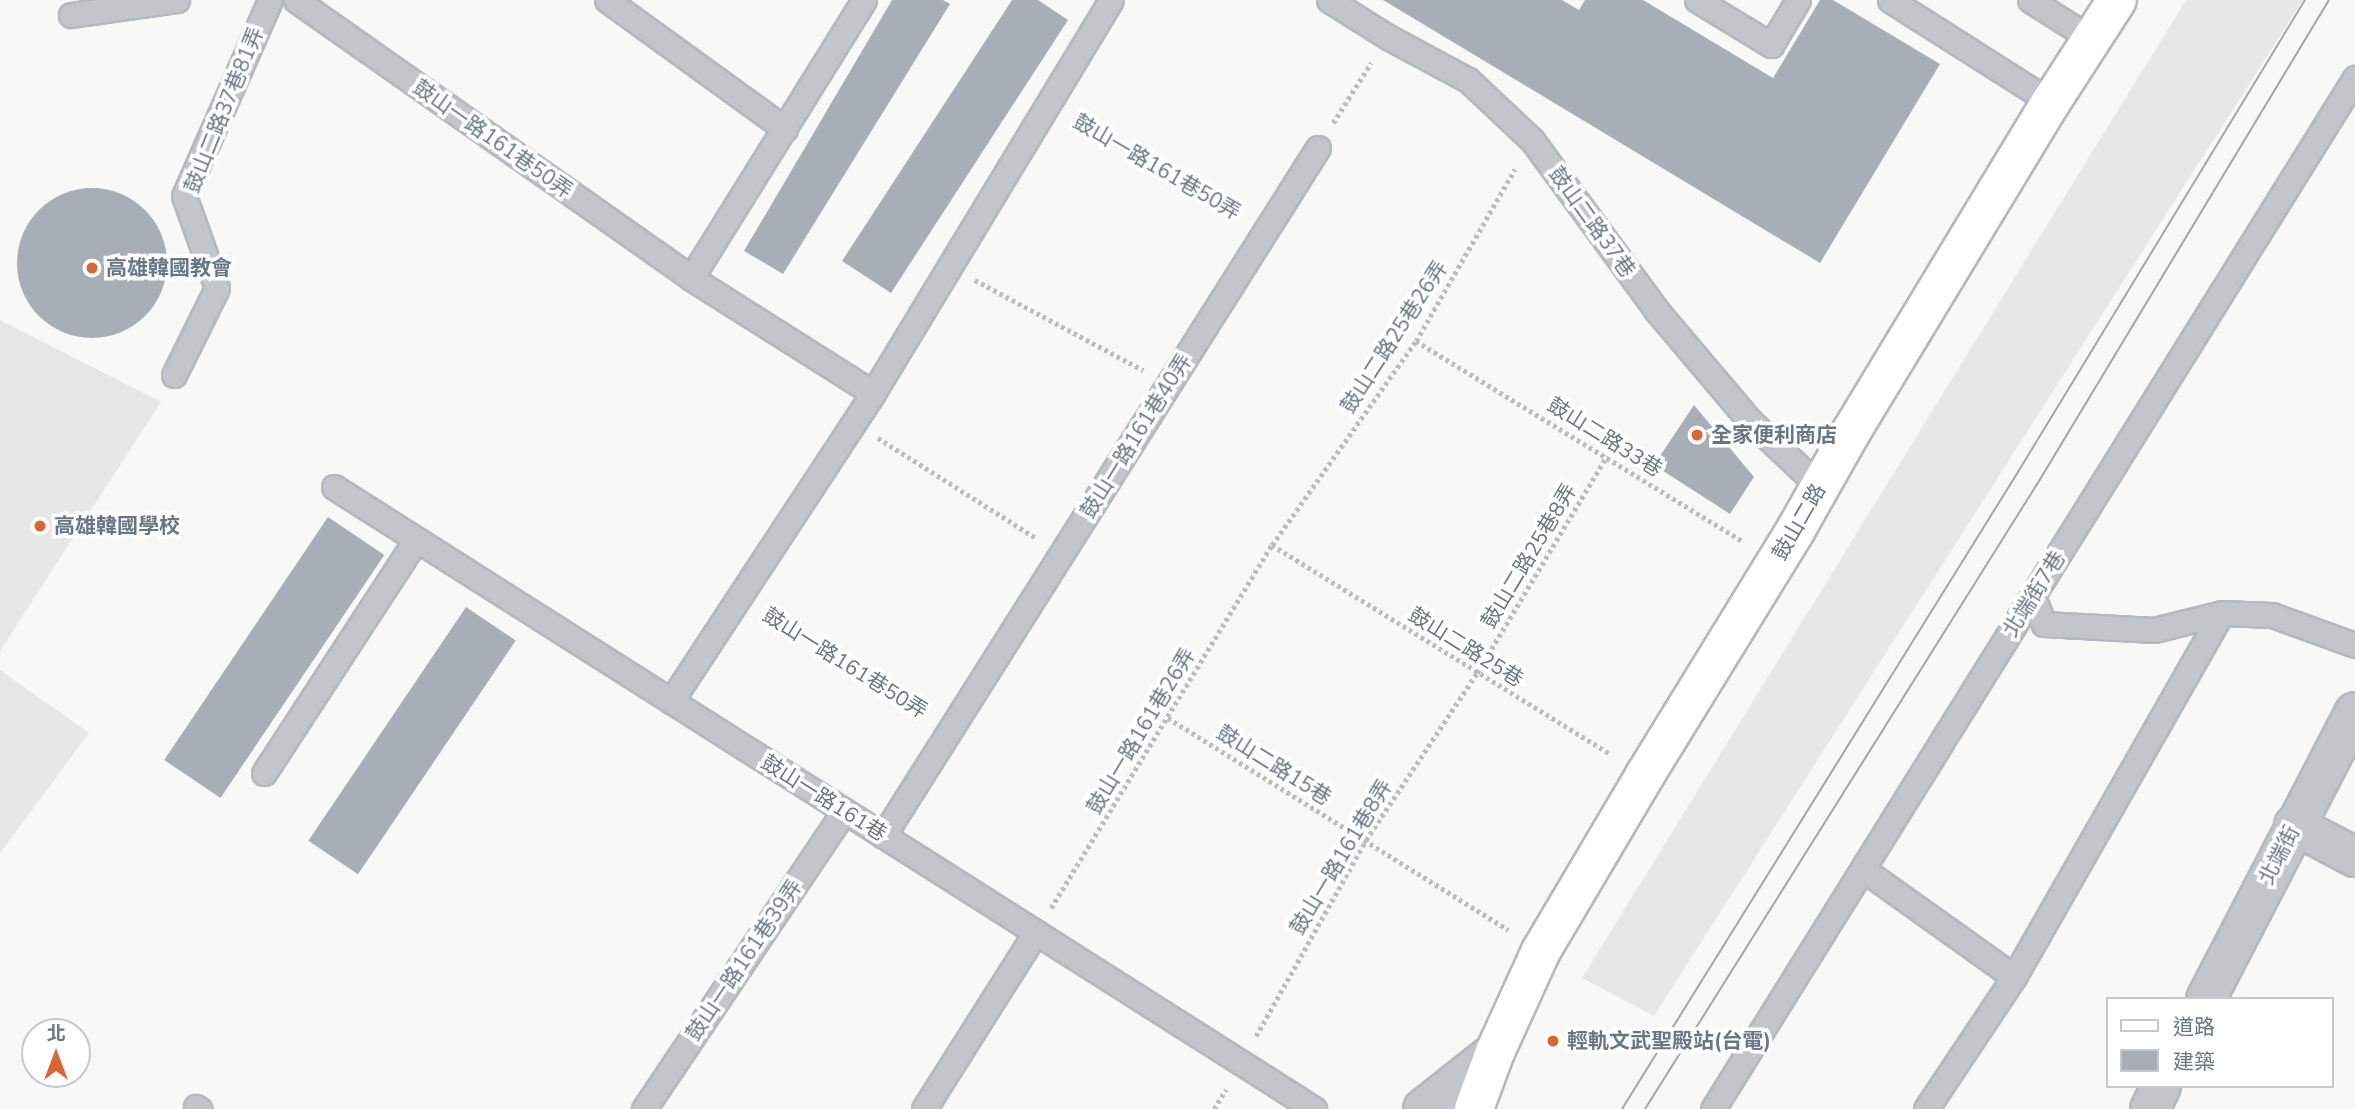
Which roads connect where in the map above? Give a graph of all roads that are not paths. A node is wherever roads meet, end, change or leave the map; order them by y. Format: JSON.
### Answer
{"nodes":[{"id":1,"x":177,"y":0,"type":"edge"},
{"id":2,"x":270,"y":0,"type":"edge"},
{"id":3,"x":296,"y":0,"type":"edge"},
{"id":4,"x":607,"y":0,"type":"edge"},
{"id":5,"x":864,"y":0,"type":"edge"},
{"id":6,"x":1111,"y":0,"type":"edge"},
{"id":7,"x":1329,"y":0,"type":"edge"},
{"id":8,"x":1697,"y":0,"type":"edge"},
{"id":9,"x":1798,"y":0,"type":"edge"},
{"id":10,"x":1890,"y":0,"type":"edge"},
{"id":11,"x":2030,"y":0,"type":"edge"},
{"id":12,"x":2116,"y":0,"type":"edge"},
{"id":13,"x":71,"y":15,"type":"dead end"},
{"id":14,"x":2092,"y":39,"type":"junction"},
{"id":15,"x":2355,"y":78,"type":"edge"},
{"id":16,"x":2051,"y":102,"type":"junction"},
{"id":17,"x":785,"y":129,"type":"junction"},
{"id":18,"x":1318,"y":148,"type":"road end"},
{"id":19,"x":691,"y":278,"type":"junction"},
{"id":20,"x":174,"y":375,"type":"dead end"},
{"id":21,"x":873,"y":393,"type":"junction"},
{"id":22,"x":1819,"y":486,"type":"junction"},
{"id":23,"x":334,"y":487,"type":"dead end"},
{"id":24,"x":416,"y":540,"type":"junction"},
{"id":25,"x":2033,"y":596,"type":"junction"},
{"id":26,"x":2222,"y":613,"type":"junction"},
{"id":27,"x":2355,"y":645,"type":"edge"},
{"id":28,"x":671,"y":701,"type":"junction"},
{"id":29,"x":2355,"y":712,"type":"edge"},
{"id":30,"x":264,"y":774,"type":"dead end"},
{"id":31,"x":844,"y":811,"type":"junction"},
{"id":32,"x":2294,"y":825,"type":"junction"},
{"id":33,"x":883,"y":836,"type":"junction"},
{"id":34,"x":2355,"y":857,"type":"edge"},
{"id":35,"x":1864,"y":870,"type":"junction"},
{"id":36,"x":1036,"y":932,"type":"junction"},
{"id":37,"x":2014,"y":977,"type":"junction"},
{"id":38,"x":2207,"y":997,"type":"edge"},
{"id":39,"x":1495,"y":1052,"type":"junction"},
{"id":40,"x":2160,"y":1088,"type":"edge"},
{"id":41,"x":644,"y":1109,"type":"edge"},
{"id":42,"x":924,"y":1109,"type":"edge"},
{"id":43,"x":1314,"y":1109,"type":"edge"},
{"id":44,"x":1423,"y":1109,"type":"edge"},
{"id":45,"x":1474,"y":1109,"type":"edge"},
{"id":46,"x":1713,"y":1109,"type":"edge"},
{"id":47,"x":1926,"y":1109,"type":"edge"},
{"id":48,"x":2150,"y":1109,"type":"edge"}],
"edges":[{"from":1,"to":13,"type":"lane"},
{"from":2,"to":20,"type":"lane","name":"鼓山二路37巷81弄"},
{"from":3,"to":19,"type":"lane","name":"鼓山一路161巷50弄"},
{"from":4,"to":17,"type":"lane"},
{"from":5,"to":17,"type":"lane"},
{"from":6,"to":21,"type":"lane","name":"鼓山一路161巷50弄"},
{"from":7,"to":22,"type":"lane","name":"鼓山二路37巷"},
{"from":8,"to":9,"type":"lane"},
{"from":10,"to":16,"type":"lane"},
{"from":11,"to":14,"type":"lane"},
{"from":12,"to":14,"type":"street","name":"鼓山二路"},
{"from":14,"to":16,"type":"street","name":"鼓山二路"},
{"from":15,"to":25,"type":"lane","name":"北端街7巷"},
{"from":16,"to":22,"type":"street","name":"鼓山二路"},
{"from":17,"to":19,"type":"lane"},
{"from":18,"to":33,"type":"lane","name":"鼓山一路161巷40弄"},
{"from":19,"to":21,"type":"lane","name":"鼓山一路161巷50弄"},
{"from":21,"to":28,"type":"lane","name":"鼓山一路161巷50弄"},
{"from":22,"to":39,"type":"street","name":"鼓山二路"},
{"from":23,"to":24,"type":"lane","name":"鼓山一路161巷"},
{"from":24,"to":28,"type":"lane","name":"鼓山一路161巷"},
{"from":24,"to":30,"type":"lane"},
{"from":25,"to":26,"type":"lane"},
{"from":25,"to":35,"type":"lane","name":"北端街7巷"},
{"from":26,"to":27,"type":"lane"},
{"from":26,"to":37,"type":"lane"},
{"from":28,"to":31,"type":"lane","name":"鼓山一路161巷"},
{"from":29,"to":32,"type":"street","name":"北端街"},
{"from":31,"to":33,"type":"lane","name":"鼓山一路161巷"},
{"from":31,"to":41,"type":"lane","name":"鼓山一路161巷39弄"},
{"from":32,"to":34,"type":"street"},
{"from":32,"to":38,"type":"street","name":"北端街"},
{"from":33,"to":36,"type":"lane","name":"鼓山一路161巷"},
{"from":35,"to":37,"type":"lane"},
{"from":35,"to":46,"type":"lane","name":"北端街7巷"},
{"from":36,"to":42,"type":"lane"},
{"from":36,"to":43,"type":"lane","name":"鼓山一路161巷"},
{"from":37,"to":47,"type":"lane"},
{"from":39,"to":44,"type":"street"},
{"from":39,"to":45,"type":"street","name":"鼓山二路"},
{"from":40,"to":48,"type":"street"}]}
